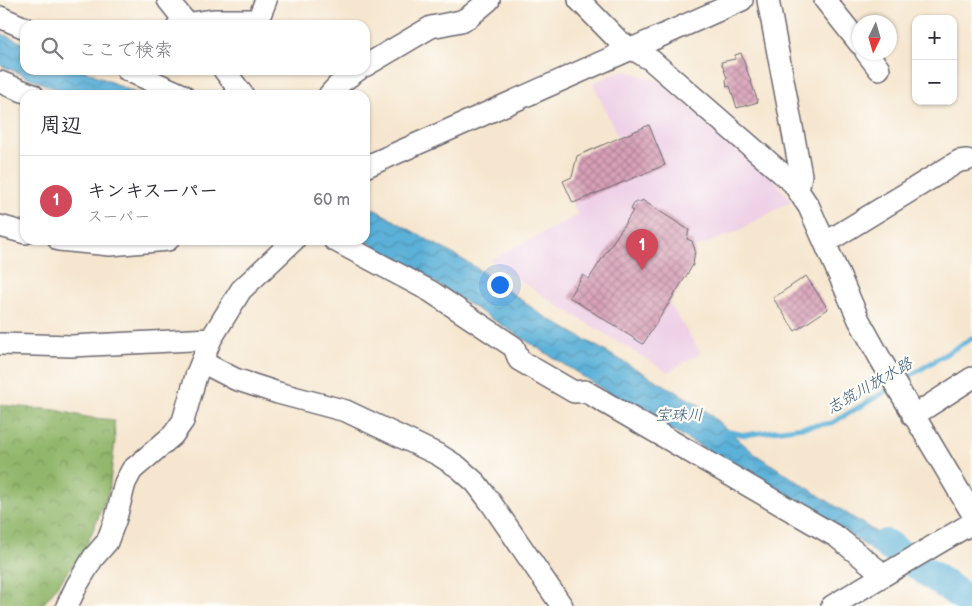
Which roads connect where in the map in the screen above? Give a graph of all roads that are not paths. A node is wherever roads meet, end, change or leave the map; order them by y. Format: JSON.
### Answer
{"nodes":[{"id":1,"x":168,"y":0,"type":"edge"},
{"id":2,"x":266,"y":0,"type":"edge"},
{"id":3,"x":489,"y":0,"type":"edge"},
{"id":4,"x":579,"y":0,"type":"edge"},
{"id":5,"x":742,"y":0,"type":"edge"},
{"id":6,"x":768,"y":0,"type":"edge"},
{"id":7,"x":825,"y":0,"type":"edge"},
{"id":8,"x":0,"y":17,"type":"edge"},
{"id":9,"x":181,"y":20,"type":"edge"},
{"id":10,"x":215,"y":20,"type":"edge"},
{"id":11,"x":258,"y":20,"type":"edge"},
{"id":12,"x":258,"y":20,"type":"edge"},
{"id":13,"x":20,"y":26,"type":"edge"},
{"id":14,"x":852,"y":34,"type":"edge"},
{"id":15,"x":632,"y":50,"type":"junction"},
{"id":16,"x":370,"y":63,"type":"edge"},
{"id":17,"x":137,"y":75,"type":"edge"},
{"id":18,"x":228,"y":75,"type":"edge"},
{"id":19,"x":351,"y":75,"type":"edge"},
{"id":20,"x":0,"y":82,"type":"edge"},
{"id":21,"x":20,"y":90,"type":"edge"},
{"id":22,"x":172,"y":90,"type":"edge"},
{"id":23,"x":240,"y":90,"type":"edge"},
{"id":24,"x":334,"y":90,"type":"edge"},
{"id":25,"x":967,"y":160,"type":"dead end"},
{"id":26,"x":370,"y":165,"type":"edge"},
{"id":27,"x":798,"y":191,"type":"junction"},
{"id":28,"x":0,"y":226,"type":"edge"},
{"id":29,"x":20,"y":232,"type":"edge"},
{"id":30,"x":825,"y":243,"type":"junction"},
{"id":31,"x":289,"y":245,"type":"edge"},
{"id":32,"x":343,"y":245,"type":"edge"},
{"id":33,"x":211,"y":339,"type":"junction"},
{"id":34,"x":0,"y":344,"type":"edge"},
{"id":35,"x":202,"y":362,"type":"junction"},
{"id":36,"x":972,"y":378,"type":"edge"},
{"id":37,"x":911,"y":413,"type":"junction"},
{"id":38,"x":972,"y":513,"type":"edge"},
{"id":39,"x":972,"y":523,"type":"edge"},
{"id":40,"x":887,"y":573,"type":"junction"},
{"id":41,"x":67,"y":606,"type":"edge"},
{"id":42,"x":562,"y":606,"type":"edge"},
{"id":43,"x":832,"y":606,"type":"edge"}],
"edges":[{"from":1,"to":9,"type":"street"},
{"from":2,"to":12,"type":"street"},
{"from":3,"to":16,"type":"street"},
{"from":4,"to":15,"type":"street"},
{"from":5,"to":15,"type":"street"},
{"from":6,"to":27,"type":"street"},
{"from":7,"to":14,"type":"street"},
{"from":8,"to":13,"type":"street"},
{"from":10,"to":11,"type":"street"},
{"from":15,"to":26,"type":"street"},
{"from":15,"to":27,"type":"street"},
{"from":17,"to":22,"type":"street"},
{"from":18,"to":23,"type":"street"},
{"from":19,"to":24,"type":"street"},
{"from":20,"to":21,"type":"street"},
{"from":25,"to":30,"type":"street"},
{"from":27,"to":30,"type":"street"},
{"from":28,"to":29,"type":"street"},
{"from":30,"to":37,"type":"street"},
{"from":31,"to":33,"type":"street"},
{"from":32,"to":40,"type":"street"},
{"from":33,"to":34,"type":"street"},
{"from":33,"to":35,"type":"street"},
{"from":35,"to":41,"type":"street"},
{"from":35,"to":42,"type":"street"},
{"from":36,"to":37,"type":"street"},
{"from":37,"to":38,"type":"street"},
{"from":39,"to":40,"type":"street"},
{"from":40,"to":43,"type":"street"}]}
